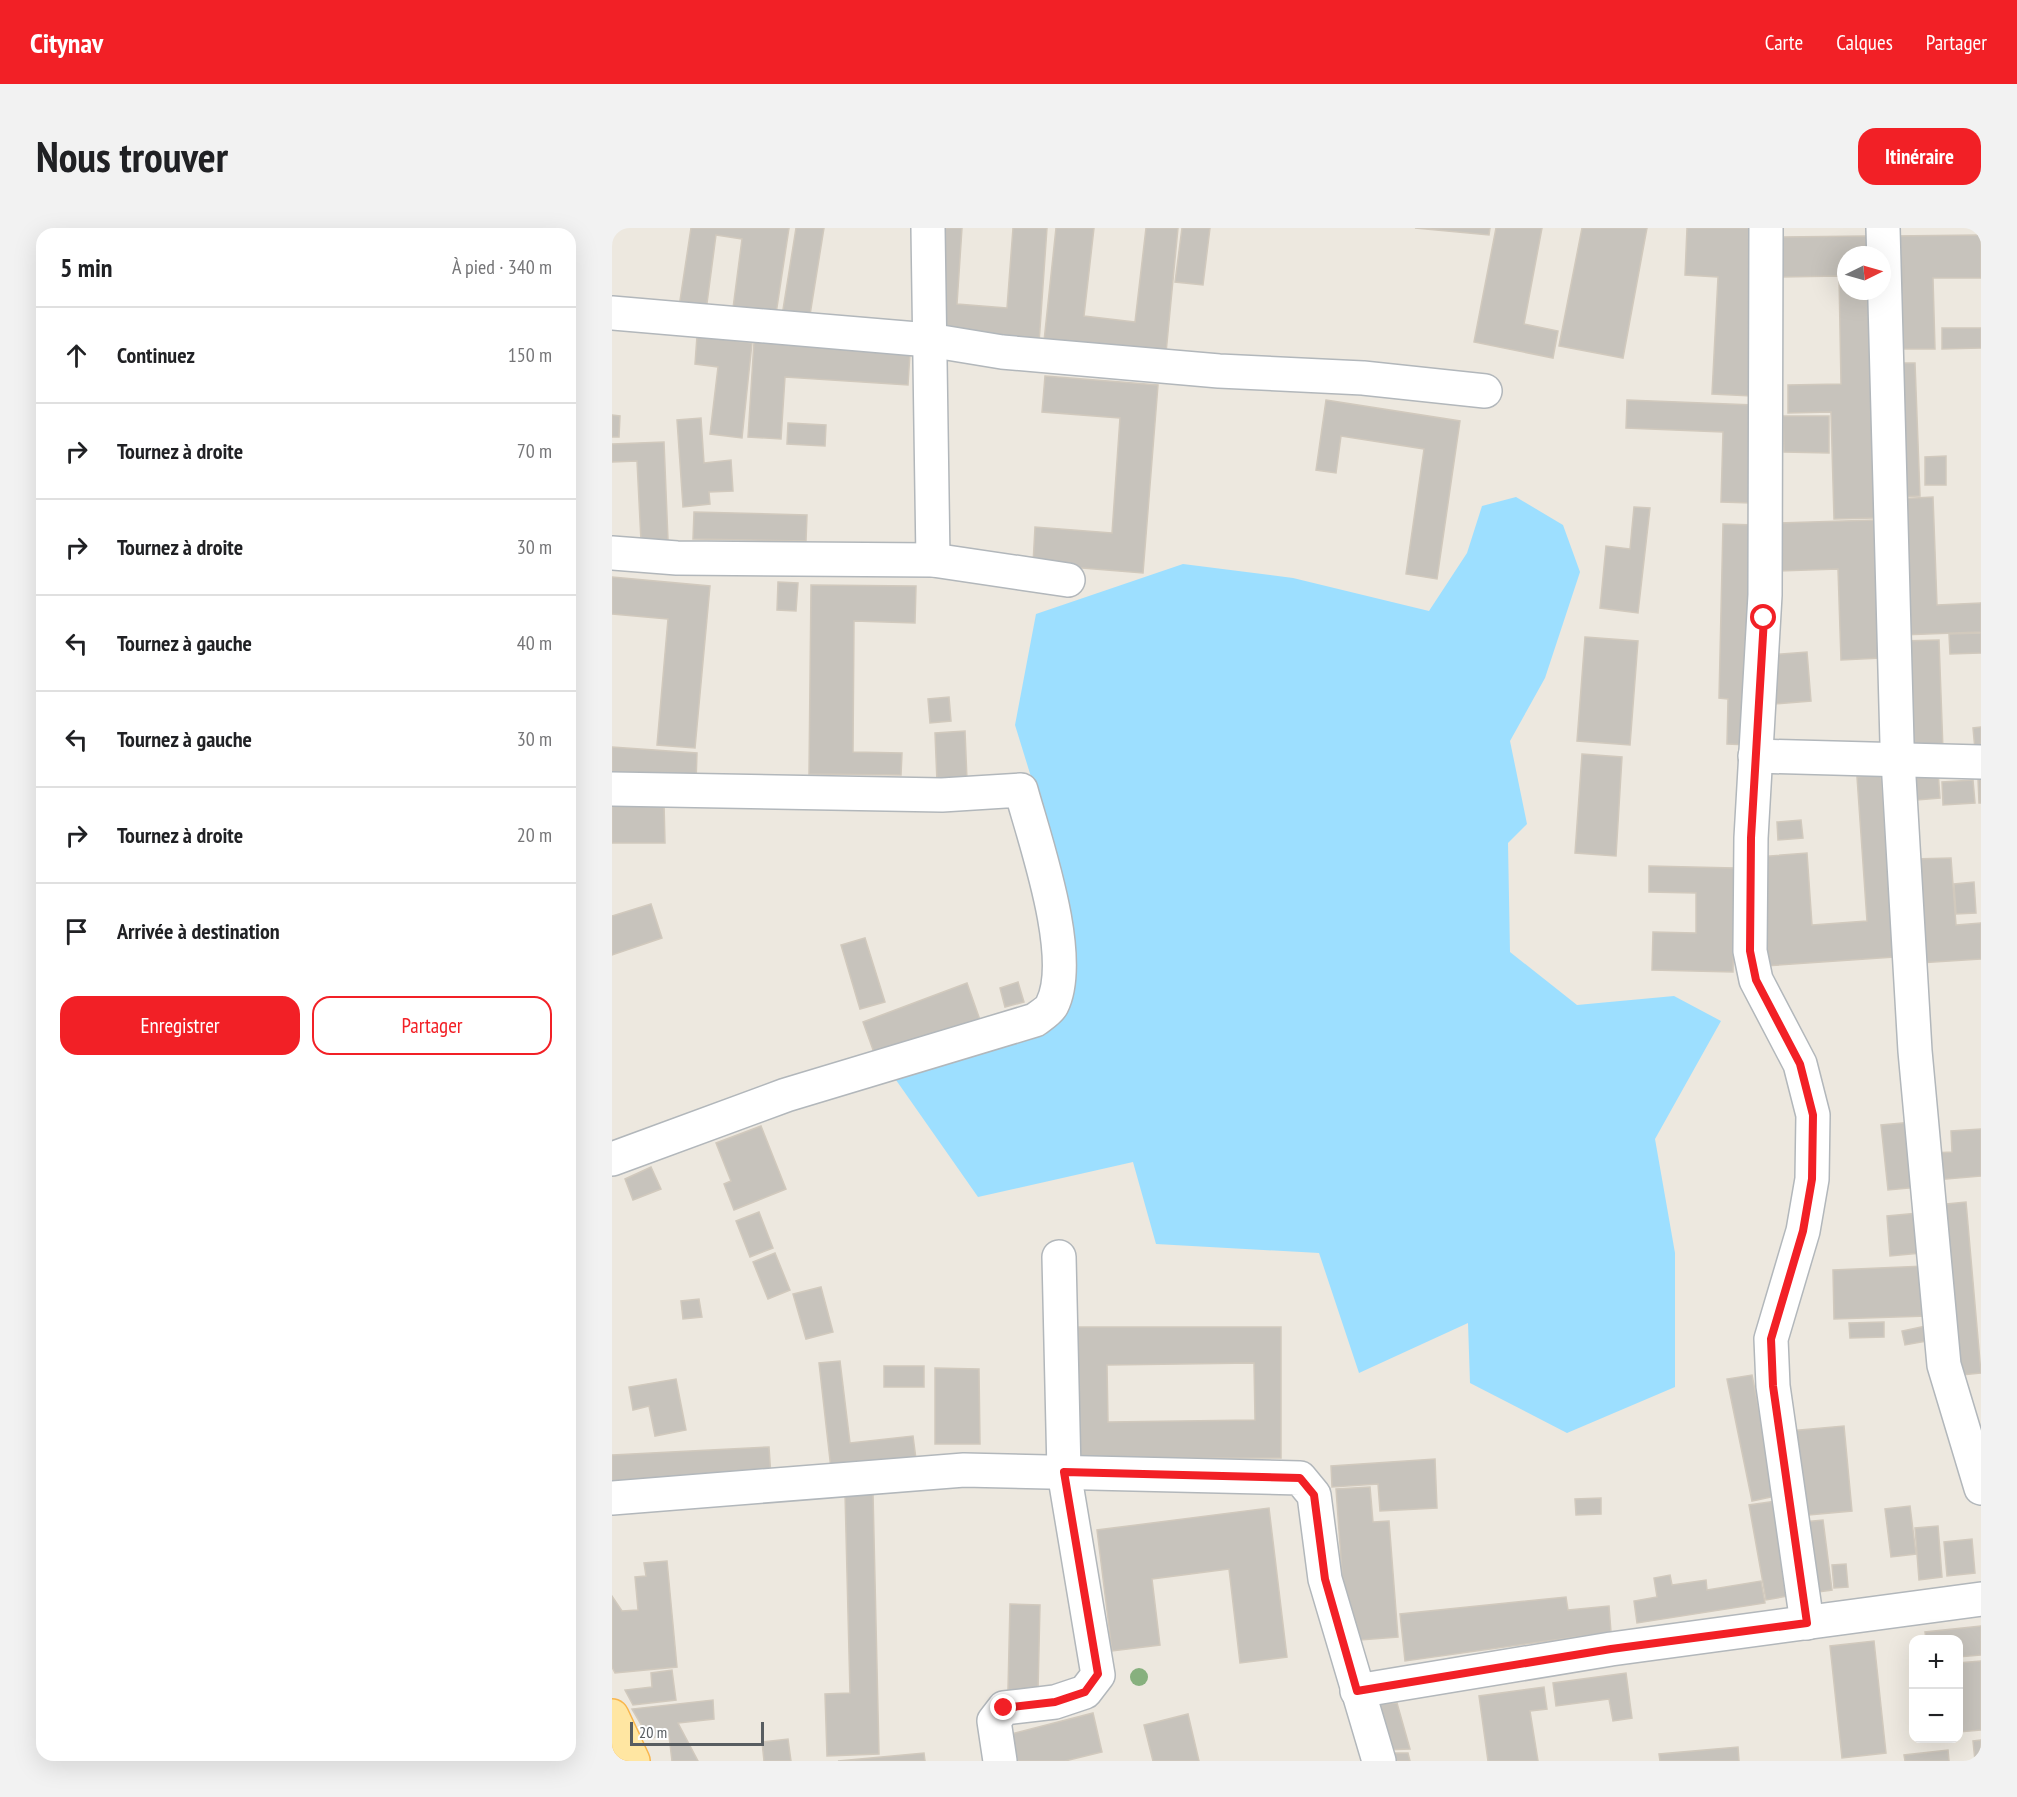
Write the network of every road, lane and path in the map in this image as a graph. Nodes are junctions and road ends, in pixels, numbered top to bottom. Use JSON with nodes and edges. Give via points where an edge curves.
{"nodes":[{"id":1,"x":928,"y":228,"type":"edge"},
{"id":2,"x":1766,"y":228,"type":"edge"},
{"id":3,"x":1883,"y":228,"type":"edge"},
{"id":4,"x":612,"y":313,"type":"edge"},
{"id":5,"x":928,"y":340,"type":"junction"},
{"id":6,"x":1485,"y":391,"type":"dead end"},
{"id":7,"x":612,"y":553,"type":"edge"},
{"id":8,"x":933,"y":560,"type":"junction"},
{"id":9,"x":1068,"y":580,"type":"dead end"},
{"id":10,"x":1755,"y":756,"type":"junction"},
{"id":11,"x":1898,"y":760,"type":"junction"},
{"id":12,"x":1981,"y":762,"type":"edge"},
{"id":13,"x":612,"y":789,"type":"edge"},
{"id":14,"x":612,"y":1158,"type":"edge"},
{"id":15,"x":1059,"y":1257,"type":"dead end"},
{"id":16,"x":1064,"y":1472,"type":"junction"},
{"id":17,"x":1981,"y":1488,"type":"edge"},
{"id":18,"x":612,"y":1498,"type":"edge"},
{"id":19,"x":1981,"y":1599,"type":"edge"},
{"id":20,"x":1807,"y":1623,"type":"junction"},
{"id":21,"x":1357,"y":1691,"type":"junction"},
{"id":22,"x":612,"y":1716,"type":"edge"},
{"id":23,"x":633,"y":1761,"type":"edge"},
{"id":24,"x":1000,"y":1761,"type":"edge"},
{"id":25,"x":1379,"y":1761,"type":"edge"}],
"edges":[{"from":1,"to":5,"type":"street"},
{"from":2,"to":10,"type":"street","via":[[1765,595]]},
{"from":3,"to":11,"type":"street"},
{"from":4,"to":5,"type":"street"},
{"from":5,"to":6,"type":"street","via":[[1036,355],[1218,371],[1363,378]]},
{"from":5,"to":8,"type":"street"},
{"from":7,"to":8,"type":"street","via":[[677,558]]},
{"from":8,"to":9,"type":"street"},
{"from":10,"to":11,"type":"street"},
{"from":10,"to":20,"type":"street","via":[[1750,951],[1756,980],[1800,1064],[1813,1115],[1812,1179],[1803,1231],[1771,1339],[1773,1386]]},
{"from":11,"to":12,"type":"street"},
{"from":11,"to":17,"type":"street","via":[[1916,1051],[1944,1365]]},
{"from":13,"to":14,"type":"street","via":[[942,795],[1021,790],[1046,880],[1057,939],[1058,984],[1052,1007],[1035,1020],[786,1095]]},
{"from":15,"to":16,"type":"street"},
{"from":16,"to":18,"type":"street","via":[[964,1470]]},
{"from":16,"to":21,"type":"street","via":[[1300,1478],[1314,1495],[1325,1579]]},
{"from":16,"to":24,"type":"street","via":[[1098,1674],[1085,1692],[1055,1702],[1004,1708],[994,1721]]},
{"from":19,"to":20,"type":"street"},
{"from":20,"to":21,"type":"street","via":[[1611,1649]]},
{"from":21,"to":25,"type":"street"},
{"from":22,"to":23,"type":"main road"}]}
